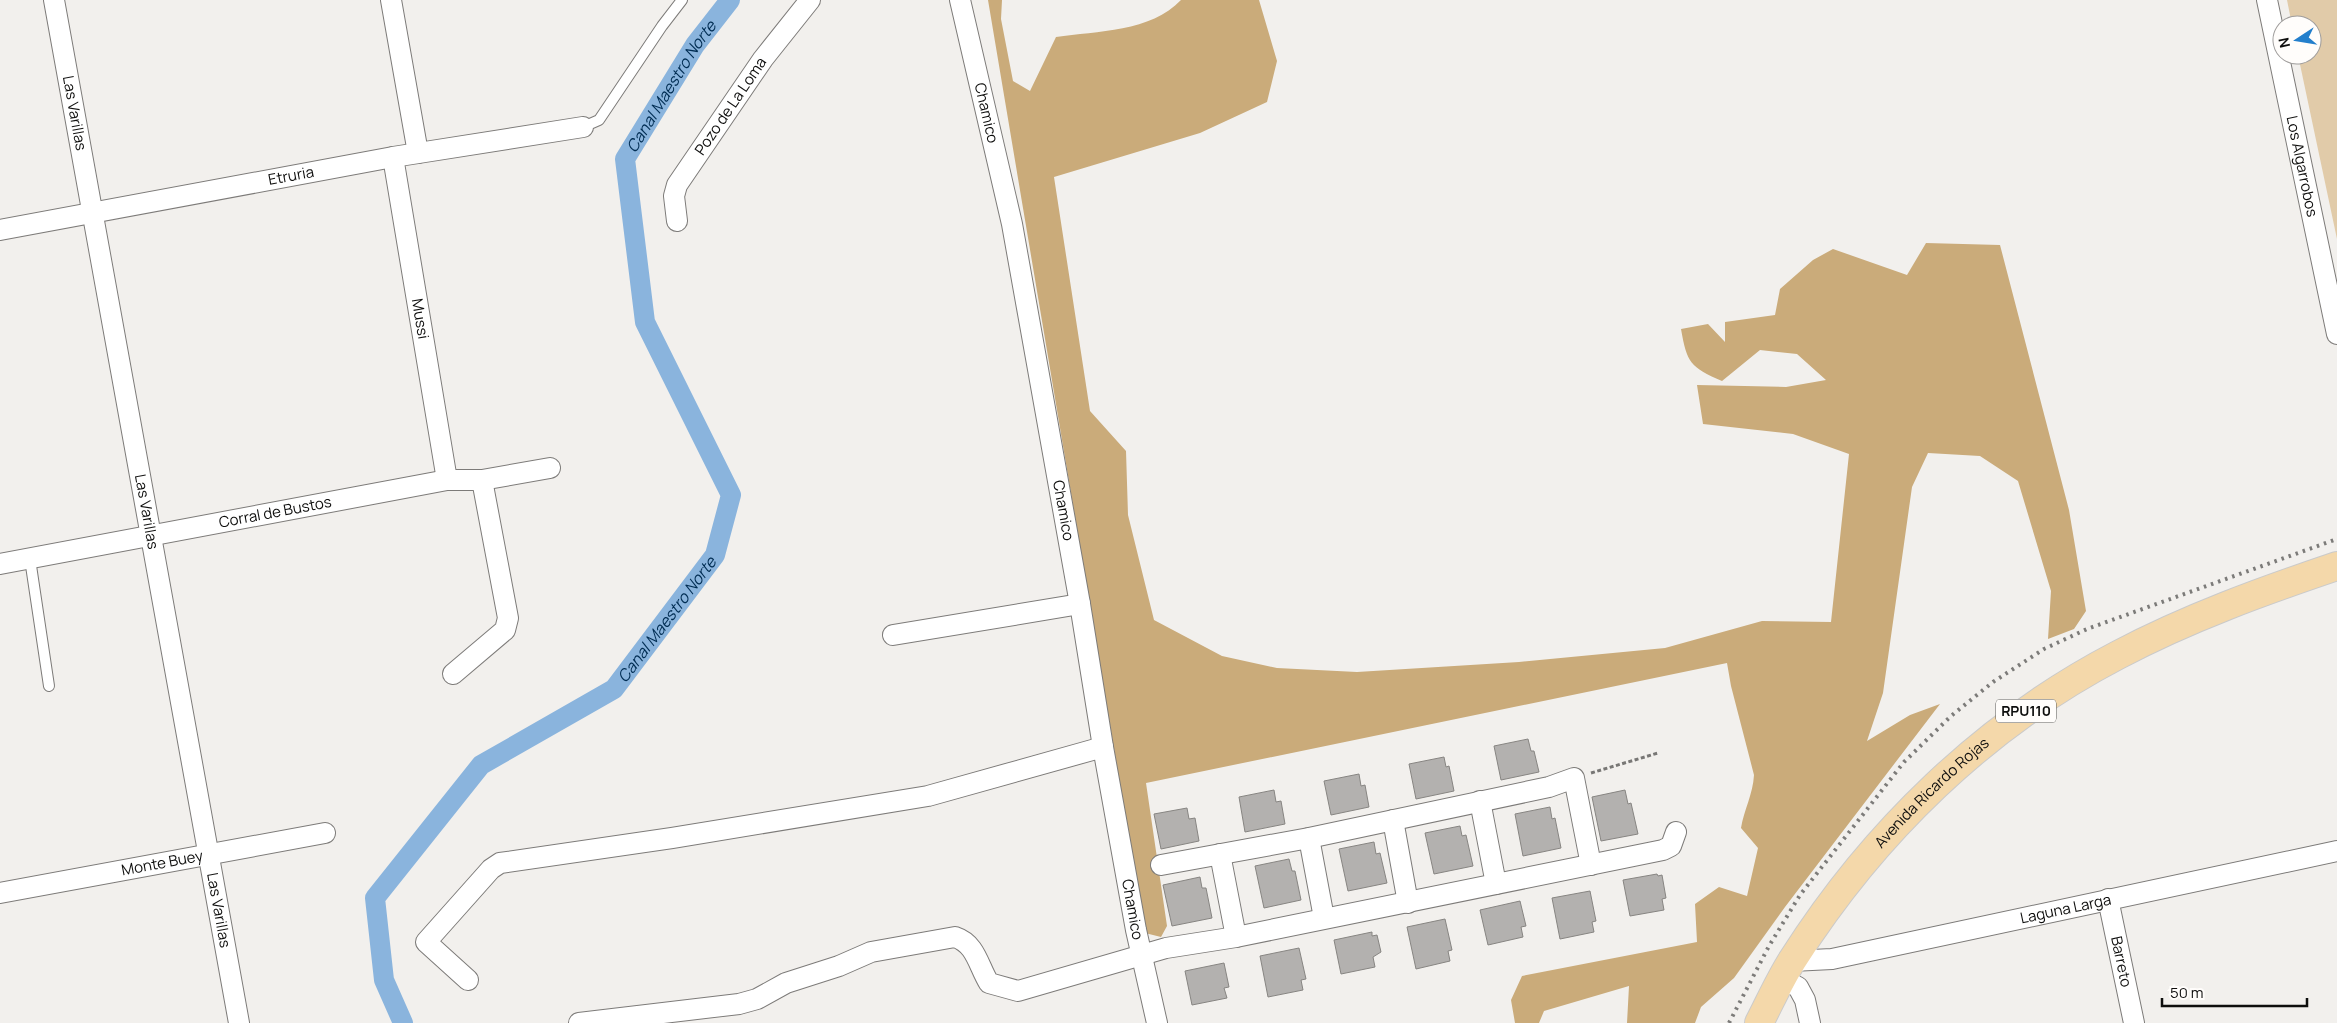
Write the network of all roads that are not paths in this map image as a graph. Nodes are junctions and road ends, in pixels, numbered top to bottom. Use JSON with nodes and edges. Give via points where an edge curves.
{"nodes":[{"id":1,"x":54,"y":0,"type":"edge"},
{"id":2,"x":391,"y":0,"type":"edge"},
{"id":3,"x":682,"y":0,"type":"edge"},
{"id":4,"x":810,"y":0,"type":"edge"},
{"id":5,"x":960,"y":0,"type":"edge"},
{"id":6,"x":2267,"y":0,"type":"edge"},
{"id":7,"x":583,"y":127,"type":"joint"},
{"id":8,"x":418,"y":153,"type":"junction"},
{"id":9,"x":393,"y":157,"type":"junction"},
{"id":10,"x":94,"y":213,"type":"junction"},
{"id":11,"x":677,"y":221,"type":"dead end"},
{"id":12,"x":0,"y":230,"type":"edge"},
{"id":13,"x":2337,"y":334,"type":"edge"},
{"id":14,"x":550,"y":468,"type":"dead end"},
{"id":15,"x":447,"y":480,"type":"junction"},
{"id":16,"x":482,"y":480,"type":"junction"},
{"id":17,"x":151,"y":535,"type":"junction"},
{"id":18,"x":30,"y":559,"type":"junction"},
{"id":19,"x":0,"y":564,"type":"edge"},
{"id":20,"x":2337,"y":566,"type":"edge"},
{"id":21,"x":1080,"y":604,"type":"junction"},
{"id":22,"x":893,"y":635,"type":"dead end"},
{"id":23,"x":453,"y":674,"type":"dead end"},
{"id":24,"x":49,"y":686,"type":"dead end"},
{"id":25,"x":1103,"y":747,"type":"junction"},
{"id":26,"x":1480,"y":801,"type":"junction"},
{"id":27,"x":1393,"y":820,"type":"junction"},
{"id":28,"x":1676,"y":832,"type":"dead end"},
{"id":29,"x":325,"y":833,"type":"dead end"},
{"id":30,"x":1310,"y":838,"type":"junction"},
{"id":31,"x":2337,"y":851,"type":"edge"},
{"id":32,"x":209,"y":854,"type":"junction"},
{"id":33,"x":1220,"y":854,"type":"junction"},
{"id":34,"x":1162,"y":865,"type":"dead end"},
{"id":35,"x":1591,"y":865,"type":"junction"},
{"id":36,"x":1496,"y":884,"type":"junction"},
{"id":37,"x":0,"y":893,"type":"edge"},
{"id":38,"x":2108,"y":899,"type":"junction"},
{"id":39,"x":1408,"y":902,"type":"junction"},
{"id":40,"x":1324,"y":918,"type":"junction"},
{"id":41,"x":1236,"y":937,"type":"junction"},
{"id":42,"x":1142,"y":954,"type":"junction"},
{"id":43,"x":1787,"y":970,"type":"junction"},
{"id":44,"x":468,"y":980,"type":"dead end"},
{"id":45,"x":239,"y":1023,"type":"edge"},
{"id":46,"x":579,"y":1023,"type":"edge"},
{"id":47,"x":1157,"y":1023,"type":"edge"},
{"id":48,"x":1759,"y":1023,"type":"edge"},
{"id":49,"x":1810,"y":1023,"type":"edge"},
{"id":50,"x":2134,"y":1023,"type":"edge"}],
"edges":[{"from":1,"to":10,"type":"street","name":"Las Varillas"},
{"from":2,"to":8,"type":"street"},
{"from":3,"to":7,"type":"lane","via":[[598,120]]},
{"from":4,"to":11,"type":"street","name":"Pozo de La Loma","via":[[764,59],[677,185],[674,196]]},
{"from":5,"to":21,"type":"street","name":"Chamico","via":[[1012,224]]},
{"from":6,"to":13,"type":"street","name":"Los Algarrobos"},
{"from":7,"to":8,"type":"street","name":"Etruria"},
{"from":8,"to":9,"type":"street","name":"Etruria"},
{"from":9,"to":10,"type":"street","name":"Etruria"},
{"from":9,"to":15,"type":"street","name":"Mussi"},
{"from":10,"to":12,"type":"street","name":"Etruria"},
{"from":10,"to":17,"type":"street","name":"Las Varillas"},
{"from":14,"to":16,"type":"street","name":"Corral de Bustos"},
{"from":15,"to":16,"type":"street","name":"Corral de Bustos"},
{"from":15,"to":17,"type":"street","name":"Corral de Bustos"},
{"from":16,"to":23,"type":"street","via":[[508,618],[505,630]]},
{"from":17,"to":18,"type":"street","name":"Corral de Bustos"},
{"from":17,"to":32,"type":"street","name":"Las Varillas"},
{"from":18,"to":19,"type":"street","name":"Corral de Bustos"},
{"from":18,"to":24,"type":"lane"},
{"from":20,"to":43,"type":"main road","name":"Avenida Ricardo Rojas","number":"RPU110","via":[[2221,608],[2149,639],[2034,706],[1980,746],[1915,806],[1846,885]]},
{"from":21,"to":22,"type":"street"},
{"from":21,"to":25,"type":"street","name":"Chamico"},
{"from":25,"to":42,"type":"street","name":"Chamico"},
{"from":25,"to":44,"type":"street","via":[[928,796],[500,862],[490,869],[426,942]]},
{"from":26,"to":27,"type":"street"},
{"from":26,"to":35,"type":"street","via":[[1548,787],[1574,778]]},
{"from":26,"to":36,"type":"street"},
{"from":27,"to":30,"type":"street"},
{"from":27,"to":39,"type":"street"},
{"from":28,"to":35,"type":"street","via":[[1671,846],[1663,850]]},
{"from":29,"to":32,"type":"street","name":"Monte Buey"},
{"from":30,"to":33,"type":"street"},
{"from":30,"to":40,"type":"street"},
{"from":31,"to":38,"type":"street","name":"Laguna Larga"},
{"from":32,"to":37,"type":"street","name":"Monte Buey"},
{"from":32,"to":45,"type":"street","name":"Las Varillas"},
{"from":33,"to":34,"type":"street"},
{"from":33,"to":41,"type":"street"},
{"from":35,"to":36,"type":"street"},
{"from":36,"to":39,"type":"street"},
{"from":38,"to":43,"type":"street","name":"Laguna Larga"},
{"from":38,"to":50,"type":"street","name":"Barreto"},
{"from":39,"to":40,"type":"street"},
{"from":40,"to":41,"type":"street"},
{"from":41,"to":42,"type":"street"},
{"from":42,"to":46,"type":"street","via":[[1018,991],[989,984],[973,950],[966,941],[955,937],[871,952],[839,966],[786,982],[739,1004]]},
{"from":42,"to":47,"type":"street","name":"Chamico"},
{"from":43,"to":48,"type":"main road","name":"Avenida Ricardo Rojas","number":"RPU110"},
{"from":43,"to":49,"type":"street","via":[[1804,1000]]}]}
